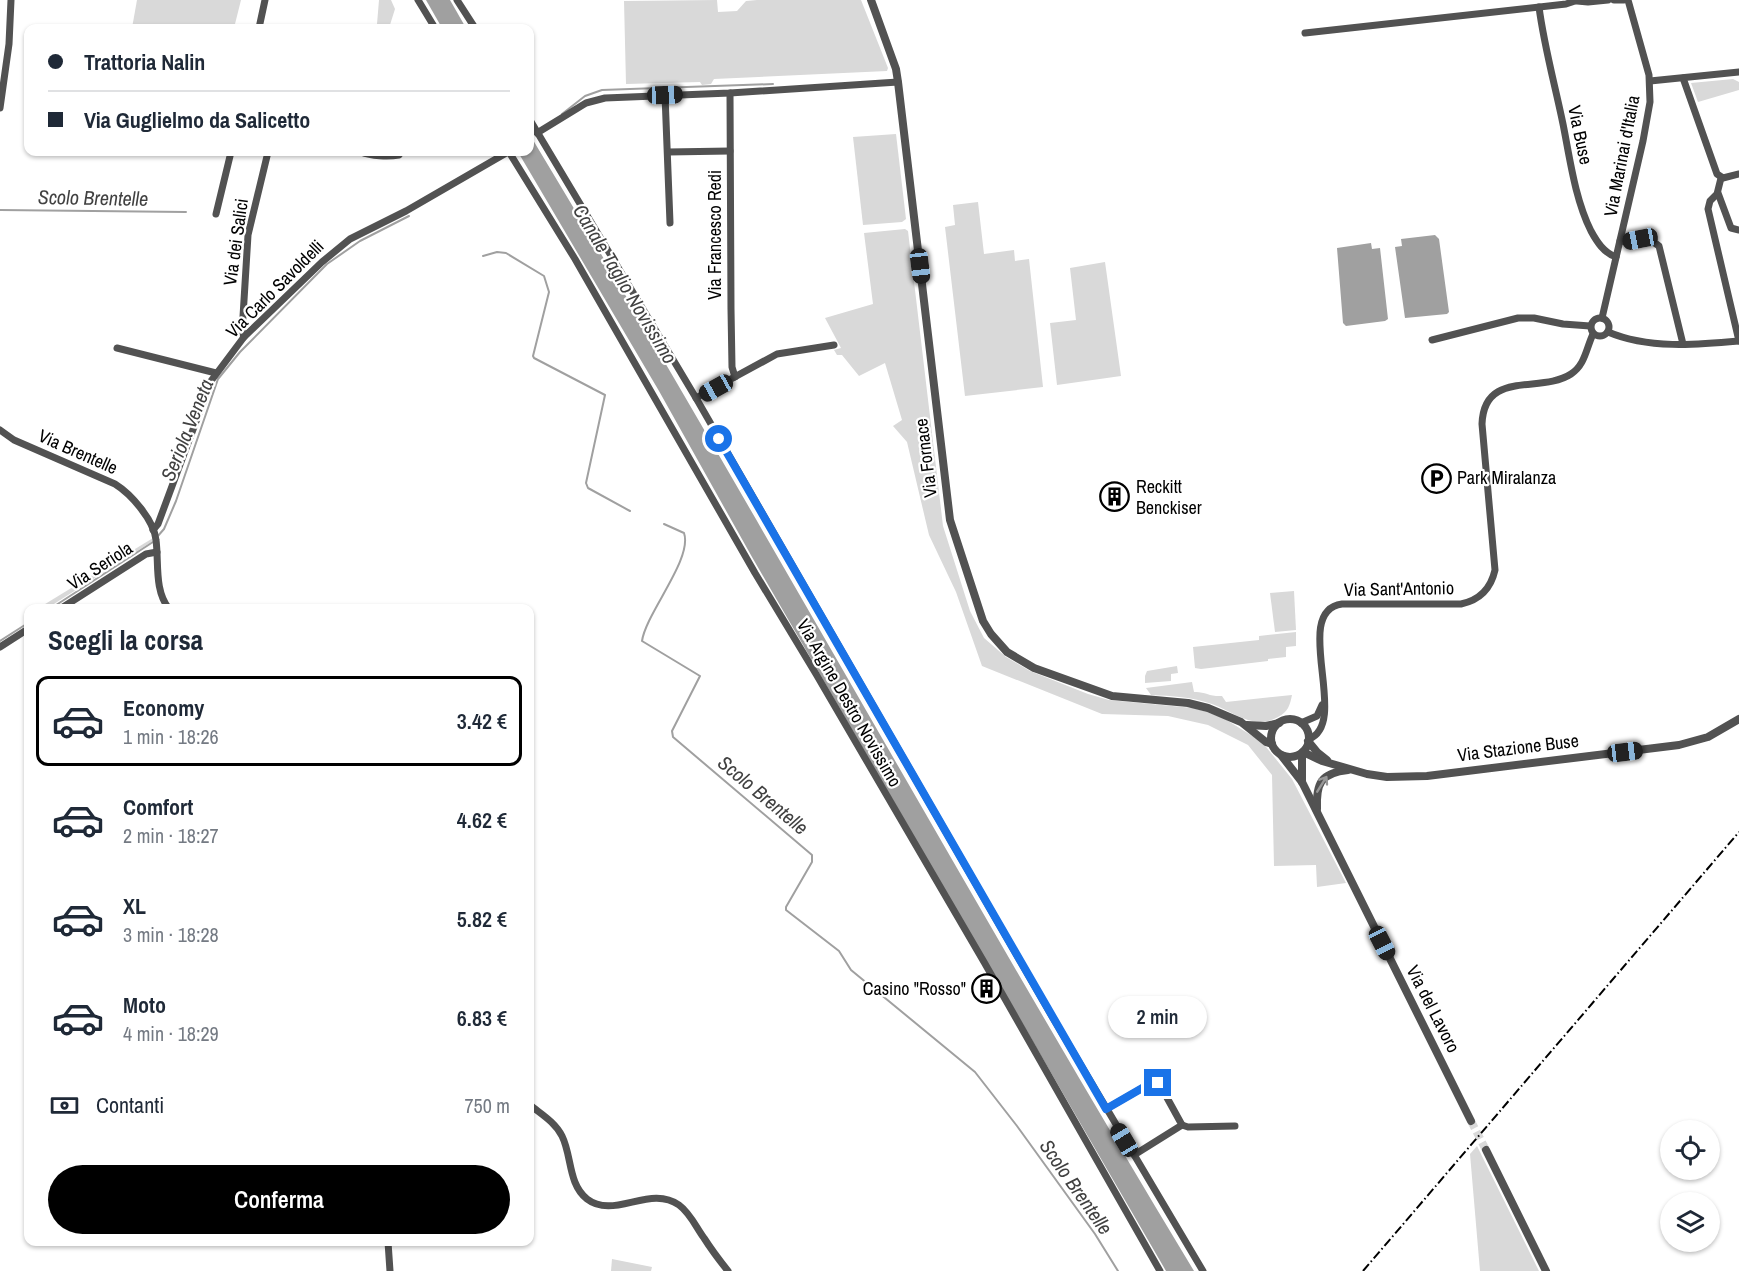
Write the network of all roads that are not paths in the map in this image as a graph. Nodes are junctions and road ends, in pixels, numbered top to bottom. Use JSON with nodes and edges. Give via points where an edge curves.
{"nodes":[{"id":1,"x":11,"y":0,"type":"edge"},
{"id":2,"x":265,"y":0,"type":"edge"},
{"id":3,"x":418,"y":0,"type":"edge"},
{"id":4,"x":457,"y":0,"type":"edge"},
{"id":5,"x":871,"y":0,"type":"edge"},
{"id":6,"x":1577,"y":0,"type":"edge"},
{"id":7,"x":1608,"y":0,"type":"edge"},
{"id":8,"x":1614,"y":0,"type":"edge"},
{"id":9,"x":1626,"y":0,"type":"edge"},
{"id":10,"x":1539,"y":7,"type":"junction"},
{"id":11,"x":260,"y":24,"type":"edge"},
{"id":12,"x":433,"y":24,"type":"edge"},
{"id":13,"x":472,"y":24,"type":"edge"},
{"id":14,"x":1305,"y":33,"type":"dead end"},
{"id":15,"x":1739,"y":72,"type":"edge"},
{"id":16,"x":1683,"y":78,"type":"junction"},
{"id":17,"x":1650,"y":81,"type":"junction"},
{"id":18,"x":898,"y":82,"type":"junction"},
{"id":19,"x":730,"y":93,"type":"junction"},
{"id":20,"x":665,"y":95,"type":"junction"},
{"id":21,"x":0,"y":104,"type":"edge"},
{"id":22,"x":534,"y":127,"type":"edge"},
{"id":23,"x":537,"y":133,"type":"junction"},
{"id":24,"x":730,"y":151,"type":"junction"},
{"id":25,"x":668,"y":152,"type":"junction"},
{"id":26,"x":230,"y":156,"type":"edge"},
{"id":27,"x":267,"y":156,"type":"edge"},
{"id":28,"x":502,"y":156,"type":"edge"},
{"id":29,"x":511,"y":156,"type":"edge"},
{"id":30,"x":1739,"y":174,"type":"edge"},
{"id":31,"x":1721,"y":178,"type":"junction"},
{"id":32,"x":1718,"y":193,"type":"junction"},
{"id":33,"x":216,"y":214,"type":"dead end"},
{"id":34,"x":670,"y":223,"type":"dead end"},
{"id":35,"x":1739,"y":230,"type":"edge"},
{"id":36,"x":1620,"y":241,"type":"junction"},
{"id":37,"x":1616,"y":257,"type":"junction"},
{"id":38,"x":1602,"y":318,"type":"junction"},
{"id":39,"x":1590,"y":326,"type":"junction"},
{"id":40,"x":1608,"y":332,"type":"junction"},
{"id":41,"x":1593,"y":334,"type":"junction"},
{"id":42,"x":244,"y":338,"type":"junction"},
{"id":43,"x":1432,"y":340,"type":"dead end"},
{"id":44,"x":1739,"y":341,"type":"edge"},
{"id":45,"x":1683,"y":344,"type":"junction"},
{"id":46,"x":834,"y":345,"type":"dead end"},
{"id":47,"x":117,"y":348,"type":"dead end"},
{"id":48,"x":216,"y":373,"type":"junction"},
{"id":49,"x":735,"y":377,"type":"junction"},
{"id":50,"x":696,"y":398,"type":"junction"},
{"id":51,"x":0,"y":430,"type":"edge"},
{"id":52,"x":154,"y":532,"type":"junction"},
{"id":53,"x":157,"y":552,"type":"junction"},
{"id":54,"x":68,"y":604,"type":"edge"},
{"id":55,"x":166,"y":604,"type":"edge"},
{"id":56,"x":24,"y":632,"type":"edge"},
{"id":57,"x":0,"y":647,"type":"edge"},
{"id":58,"x":1323,"y":703,"type":"junction"},
{"id":59,"x":1739,"y":719,"type":"edge"},
{"id":60,"x":1279,"y":723,"type":"junction"},
{"id":61,"x":1301,"y":723,"type":"junction"},
{"id":62,"x":1247,"y":725,"type":"junction"},
{"id":63,"x":1309,"y":740,"type":"junction"},
{"id":64,"x":1272,"y":744,"type":"junction"},
{"id":65,"x":1302,"y":752,"type":"junction"},
{"id":66,"x":1281,"y":755,"type":"junction"},
{"id":67,"x":1333,"y":764,"type":"junction"},
{"id":68,"x":1349,"y":770,"type":"junction"},
{"id":69,"x":1302,"y":782,"type":"junction"},
{"id":70,"x":1318,"y":816,"type":"junction"},
{"id":71,"x":534,"y":1108,"type":"edge"},
{"id":72,"x":1106,"y":1109,"type":"junction"},
{"id":73,"x":1471,"y":1120,"type":"tunnel mouth"},
{"id":74,"x":1182,"y":1125,"type":"junction"},
{"id":75,"x":1235,"y":1126,"type":"dead end"},
{"id":76,"x":1486,"y":1150,"type":"tunnel mouth"},
{"id":77,"x":1134,"y":1155,"type":"junction"},
{"id":78,"x":388,"y":1246,"type":"edge"},
{"id":79,"x":390,"y":1271,"type":"edge"},
{"id":80,"x":728,"y":1271,"type":"edge"},
{"id":81,"x":1160,"y":1271,"type":"edge"},
{"id":82,"x":1203,"y":1271,"type":"edge"},
{"id":83,"x":1546,"y":1271,"type":"edge"}],
"edges":[{"from":1,"to":21,"type":"street"},
{"from":2,"to":11,"type":"street"},
{"from":3,"to":12,"type":"street"},
{"from":4,"to":13,"type":"street"},
{"from":5,"to":18,"type":"street","name":"Via Fornace"},
{"from":6,"to":7,"type":"street"},
{"from":6,"to":10,"type":"street"},
{"from":8,"to":9,"type":"street"},
{"from":9,"to":17,"type":"street","name":"Via Marinai d'Italia"},
{"from":10,"to":14,"type":"street"},
{"from":10,"to":37,"type":"street","name":"Via Buse","via":[[1584,211],[1602,247]]},
{"from":15,"to":16,"type":"street"},
{"from":16,"to":17,"type":"street"},
{"from":16,"to":31,"type":"street","via":[[1714,169]]},
{"from":17,"to":36,"type":"street","name":"Via Marinai d'Italia","via":[[1649,113]]},
{"from":18,"to":19,"type":"street"},
{"from":18,"to":62,"type":"street","name":"Via Fornace","via":[[951,525],[983,621],[1007,652],[1034,668],[1112,696],[1198,705]]},
{"from":19,"to":20,"type":"street"},
{"from":19,"to":24,"type":"street","name":"Via Francesco Redi"},
{"from":20,"to":23,"type":"street","via":[[591,101]]},
{"from":20,"to":25,"type":"street"},
{"from":22,"to":23,"type":"street"},
{"from":23,"to":50,"type":"street"},
{"from":24,"to":25,"type":"street"},
{"from":24,"to":49,"type":"street","name":"Via Francesco Redi"},
{"from":25,"to":34,"type":"street"},
{"from":26,"to":33,"type":"street"},
{"from":27,"to":42,"type":"street","name":"Via dei Salici","via":[[248,235]]},
{"from":28,"to":42,"type":"street","name":"Via Carlo Savoldelli","via":[[350,239]]},
{"from":29,"to":81,"type":"street","name":"Via Argine Destro Novissimo","via":[[580,267]]},
{"from":30,"to":31,"type":"street"},
{"from":31,"to":32,"type":"street"},
{"from":32,"to":35,"type":"street","via":[[1731,228]]},
{"from":32,"to":44,"type":"street","via":[[1708,209]]},
{"from":36,"to":37,"type":"street","name":"Via Marinai d'Italia"},
{"from":36,"to":45,"type":"street","via":[[1646,239],[1660,247]]},
{"from":37,"to":38,"type":"street","name":"Via Marinai d'Italia"},
{"from":38,"to":39,"type":"street","via":[[1593,320]]},
{"from":38,"to":40,"type":"street","via":[[1609,325]]},
{"from":39,"to":41,"type":"street"},
{"from":39,"to":43,"type":"street","via":[[1518,318]]},
{"from":40,"to":41,"type":"street","via":[[1601,336]]},
{"from":40,"to":45,"type":"street","via":[[1638,340]]},
{"from":41,"to":58,"type":"street","name":"Via Sant'Antonio","via":[[1584,360],[1570,375],[1507,388],[1494,396],[1485,409],[1482,429],[1495,570],[1487,588],[1476,599],[1461,604],[1342,604],[1328,609],[1320,625]]},
{"from":42,"to":48,"type":"street","name":"Via Carlo Savoldelli"},
{"from":44,"to":45,"type":"street"},
{"from":46,"to":49,"type":"street","via":[[777,354]]},
{"from":47,"to":48,"type":"street"},
{"from":48,"to":52,"type":"street","name":"Via Carlo Savoldelli"},
{"from":49,"to":50,"type":"street"},
{"from":50,"to":72,"type":"street"},
{"from":51,"to":52,"type":"street","name":"Via Brentelle","via":[[21,444],[122,489],[135,501]]},
{"from":52,"to":53,"type":"street","name":"Via Brentelle"},
{"from":53,"to":54,"type":"street","name":"Via Seriola","via":[[141,557]]},
{"from":53,"to":55,"type":"street","name":"Via Brentelle","via":[[161,593]]},
{"from":56,"to":57,"type":"street"},
{"from":58,"to":61,"type":"street","via":[[1317,716]]},
{"from":58,"to":63,"type":"street","name":"Via Sant'Antonio","via":[[1321,727]]},
{"from":59,"to":68,"type":"street","name":"Via Stazione Buse","via":[[1708,737],[1669,747],[1427,776],[1387,777]]},
{"from":60,"to":61,"type":"street","via":[[1290,719]]},
{"from":60,"to":62,"type":"street","name":"Via Fornace"},
{"from":60,"to":64,"type":"street","via":[[1272,732]]},
{"from":61,"to":63,"type":"street"},
{"from":62,"to":64,"type":"street","name":"Via Fornace"},
{"from":63,"to":65,"type":"street"},
{"from":63,"to":67,"type":"street","name":"Via Stazione Buse"},
{"from":64,"to":66,"type":"street"},
{"from":65,"to":66,"type":"street","via":[[1292,757]]},
{"from":65,"to":67,"type":"street","name":"Via Stazione Buse"},
{"from":65,"to":69,"type":"street","name":"Via del Lavoro"},
{"from":66,"to":69,"type":"street","name":"Via del Lavoro"},
{"from":67,"to":68,"type":"street","name":"Via Stazione Buse"},
{"from":70,"to":68,"type":"street","name":"Via del Lavoro","one_way":true,"via":[[1316,794],[1320,783],[1334,772]]},
{"from":69,"to":70,"type":"street","name":"Via del Lavoro"},
{"from":70,"to":73,"type":"street","name":"Via del Lavoro"},
{"from":71,"to":80,"type":"street","via":[[559,1131],[576,1185],[586,1198],[605,1206],[652,1198],[671,1201],[689,1216]]},
{"from":72,"to":74,"type":"street","via":[[1155,1082]]},
{"from":72,"to":77,"type":"street"},
{"from":74,"to":75,"type":"street"},
{"from":74,"to":77,"type":"street"},
{"from":76,"to":83,"type":"street"},
{"from":77,"to":82,"type":"street"},
{"from":78,"to":79,"type":"street"}]}
